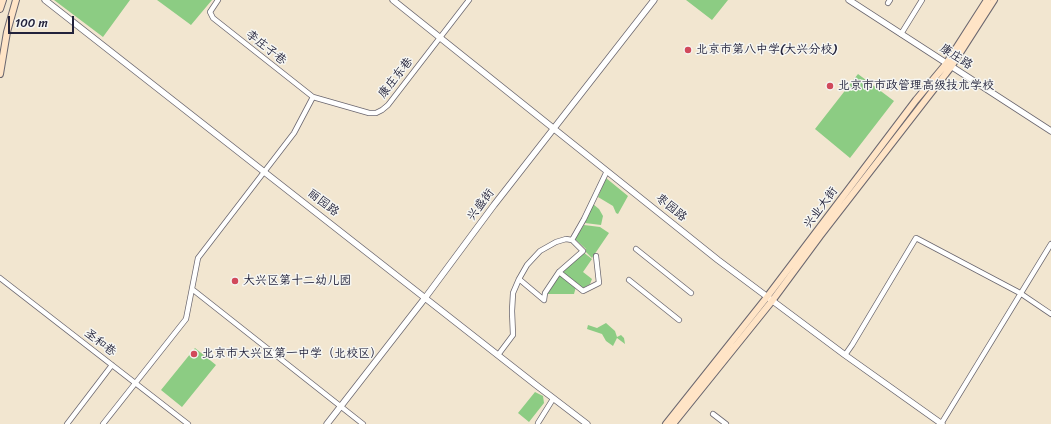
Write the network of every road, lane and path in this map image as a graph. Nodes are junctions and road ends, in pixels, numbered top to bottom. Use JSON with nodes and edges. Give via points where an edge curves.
{"nodes":[{"id":1,"x":3,"y":0,"type":"edge"},
{"id":2,"x":16,"y":0,"type":"edge"},
{"id":3,"x":45,"y":0,"type":"edge"},
{"id":4,"x":218,"y":0,"type":"edge"},
{"id":5,"x":392,"y":0,"type":"edge"},
{"id":6,"x":469,"y":0,"type":"edge"},
{"id":7,"x":654,"y":0,"type":"edge"},
{"id":8,"x":849,"y":0,"type":"edge"},
{"id":9,"x":922,"y":0,"type":"edge"},
{"id":10,"x":987,"y":0,"type":"edge"},
{"id":11,"x":994,"y":0,"type":"edge"},
{"id":12,"x":0,"y":9,"type":"edge"},
{"id":13,"x":901,"y":34,"type":"junction"},
{"id":14,"x":440,"y":38,"type":"junction"},
{"id":15,"x":946,"y":64,"type":"junction"},
{"id":16,"x":952,"y":67,"type":"junction"},
{"id":17,"x":0,"y":74,"type":"edge"},
{"id":18,"x":313,"y":97,"type":"junction"},
{"id":19,"x":554,"y":129,"type":"junction"},
{"id":20,"x":1051,"y":131,"type":"edge"},
{"id":21,"x":607,"y":171,"type":"junction"},
{"id":22,"x":265,"y":172,"type":"junction"},
{"id":23,"x":572,"y":240,"type":"junction"},
{"id":24,"x":1050,"y":246,"type":"edge"},
{"id":25,"x":636,"y":249,"type":"dead end"},
{"id":26,"x":596,"y":256,"type":"dead end"},
{"id":27,"x":559,"y":272,"type":"junction"},
{"id":28,"x":0,"y":278,"type":"edge"},
{"id":29,"x":519,"y":279,"type":"junction"},
{"id":30,"x":629,"y":280,"type":"dead end"},
{"id":31,"x":192,"y":289,"type":"junction"},
{"id":32,"x":691,"y":293,"type":"dead end"},
{"id":33,"x":1020,"y":293,"type":"junction"},
{"id":34,"x":425,"y":298,"type":"junction"},
{"id":35,"x":769,"y":299,"type":"junction"},
{"id":36,"x":1051,"y":314,"type":"edge"},
{"id":37,"x":679,"y":320,"type":"dead end"},
{"id":38,"x":498,"y":355,"type":"junction"},
{"id":39,"x":845,"y":355,"type":"junction"},
{"id":40,"x":112,"y":365,"type":"junction"},
{"id":41,"x":136,"y":384,"type":"junction"},
{"id":42,"x":554,"y":399,"type":"junction"},
{"id":43,"x":340,"y":406,"type":"junction"},
{"id":44,"x":713,"y":414,"type":"dead end"},
{"id":45,"x":538,"y":423,"type":"edge"},
{"id":46,"x":67,"y":424,"type":"edge"},
{"id":47,"x":103,"y":424,"type":"edge"},
{"id":48,"x":188,"y":424,"type":"edge"},
{"id":49,"x":327,"y":424,"type":"edge"},
{"id":50,"x":363,"y":424,"type":"edge"},
{"id":51,"x":587,"y":424,"type":"edge"},
{"id":52,"x":666,"y":424,"type":"edge"},
{"id":53,"x":673,"y":424,"type":"edge"},
{"id":54,"x":726,"y":424,"type":"edge"},
{"id":55,"x":942,"y":424,"type":"edge"}],
"edges":[{"from":1,"to":12,"type":"main road"},
{"from":2,"to":17,"type":"main road","via":[[7,32]]},
{"from":3,"to":22,"type":"street","name":"丽园路"},
{"from":4,"to":18,"type":"street","name":"李庄子巷","via":[[210,12],[213,18]]},
{"from":5,"to":14,"type":"street","name":"枣园路"},
{"from":6,"to":14,"type":"street","name":"康庄东巷"},
{"from":7,"to":19,"type":"street","name":"兴盛街"},
{"from":8,"to":13,"type":"street","name":"康庄路"},
{"from":9,"to":13,"type":"street"},
{"from":10,"to":15,"type":"main road","name":"兴业大街"},
{"from":11,"to":16,"type":"main road","name":"兴业大街"},
{"from":13,"to":15,"type":"street","name":"康庄路"},
{"from":14,"to":18,"type":"street","name":"康庄东巷","via":[[382,110],[376,113]]},
{"from":14,"to":19,"type":"street","name":"枣园路"},
{"from":15,"to":16,"type":"street","name":"康庄路"},
{"from":15,"to":35,"type":"main road","name":"兴业大街","via":[[916,100]]},
{"from":16,"to":20,"type":"street","name":"康庄路"},
{"from":16,"to":35,"type":"main road","name":"兴业大街"},
{"from":18,"to":22,"type":"street","via":[[294,133]]},
{"from":19,"to":21,"type":"street","name":"枣园路"},
{"from":19,"to":34,"type":"street","name":"兴盛街"},
{"from":21,"to":23,"type":"street"},
{"from":21,"to":35,"type":"street","name":"枣园路"},
{"from":22,"to":31,"type":"street","via":[[198,258]]},
{"from":22,"to":34,"type":"street","name":"丽园路"},
{"from":23,"to":27,"type":"street","via":[[583,251]]},
{"from":23,"to":29,"type":"street","via":[[556,242],[540,251]]},
{"from":24,"to":33,"type":"street"},
{"from":25,"to":32,"type":"street"},
{"from":26,"to":27,"type":"street","via":[[599,283],[583,291]]},
{"from":27,"to":29,"type":"street","via":[[545,293],[544,300]]},
{"from":28,"to":40,"type":"street","name":"圣和巷"},
{"from":29,"to":38,"type":"street","via":[[513,294],[513,335]]},
{"from":30,"to":37,"type":"street"},
{"from":31,"to":41,"type":"street","via":[[186,320]]},
{"from":31,"to":43,"type":"street"},
{"from":33,"to":36,"type":"street"},
{"from":33,"to":39,"type":"street","via":[[916,238]]},
{"from":33,"to":55,"type":"street"},
{"from":34,"to":38,"type":"street","name":"丽园路"},
{"from":34,"to":43,"type":"street","name":"兴盛街"},
{"from":35,"to":39,"type":"street","name":"枣园路"},
{"from":35,"to":52,"type":"main road","name":"兴业大街"},
{"from":35,"to":53,"type":"main road","name":"兴业大街"},
{"from":38,"to":42,"type":"street","name":"丽园路"},
{"from":39,"to":55,"type":"street","name":"枣园路"},
{"from":40,"to":41,"type":"street","name":"圣和巷"},
{"from":40,"to":46,"type":"street"},
{"from":41,"to":47,"type":"street"},
{"from":41,"to":48,"type":"street","name":"圣和巷"},
{"from":42,"to":45,"type":"street"},
{"from":42,"to":51,"type":"street","name":"丽园路"},
{"from":43,"to":49,"type":"street","name":"兴盛街"},
{"from":43,"to":50,"type":"street"},
{"from":44,"to":54,"type":"street"}]}
